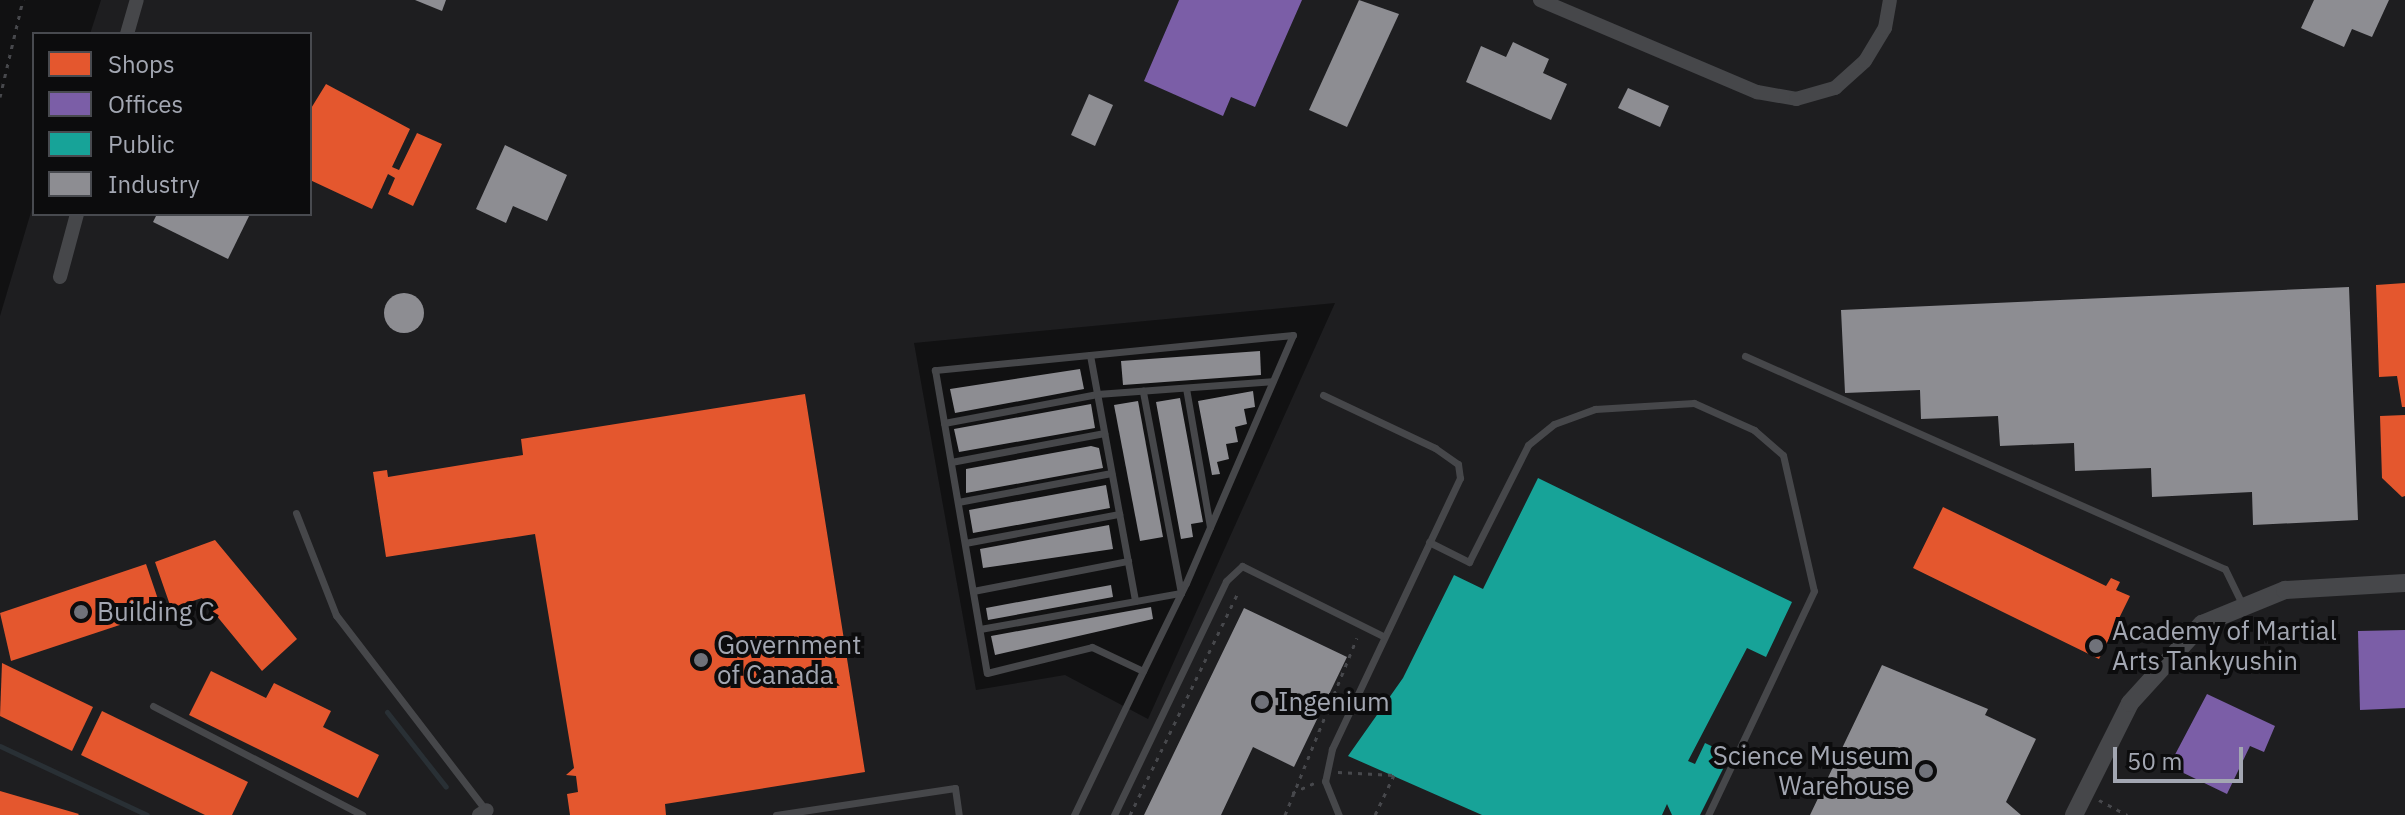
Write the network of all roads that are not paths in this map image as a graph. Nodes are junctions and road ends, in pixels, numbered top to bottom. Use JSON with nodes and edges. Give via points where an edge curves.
{"nodes":[{"id":1,"x":137,"y":0,"type":"edge"},
{"id":2,"x":1540,"y":0,"type":"edge"},
{"id":3,"x":1890,"y":0,"type":"edge"},
{"id":4,"x":128,"y":32,"type":"edge"},
{"id":5,"x":76,"y":216,"type":"edge"},
{"id":6,"x":60,"y":277,"type":"dead end"},
{"id":7,"x":1090,"y":355,"type":"junction"},
{"id":8,"x":1745,"y":356,"type":"dead end"},
{"id":9,"x":1273,"y":381,"type":"junction"},
{"id":10,"x":1186,"y":388,"type":"junction"},
{"id":11,"x":1143,"y":391,"type":"junction"},
{"id":12,"x":1097,"y":394,"type":"junction"},
{"id":13,"x":1323,"y":395,"type":"dead end"},
{"id":14,"x":944,"y":423,"type":"junction"},
{"id":15,"x":1104,"y":433,"type":"junction"},
{"id":16,"x":951,"y":462,"type":"junction"},
{"id":17,"x":1111,"y":473,"type":"junction"},
{"id":18,"x":958,"y":502,"type":"junction"},
{"id":19,"x":296,"y":513,"type":"dead end"},
{"id":20,"x":1119,"y":514,"type":"junction"},
{"id":21,"x":1210,"y":527,"type":"junction"},
{"id":22,"x":1429,"y":542,"type":"junction"},
{"id":23,"x":965,"y":543,"type":"junction"},
{"id":24,"x":1128,"y":561,"type":"junction"},
{"id":25,"x":2405,"y":583,"type":"edge"},
{"id":26,"x":973,"y":591,"type":"junction"},
{"id":27,"x":1181,"y":593,"type":"junction"},
{"id":28,"x":1135,"y":601,"type":"junction"},
{"id":29,"x":2242,"y":604,"type":"junction"},
{"id":30,"x":980,"y":629,"type":"junction"},
{"id":31,"x":1383,"y":636,"type":"junction"},
{"id":32,"x":1143,"y":671,"type":"junction"},
{"id":33,"x":153,"y":706,"type":"dead end"},
{"id":34,"x":485,"y":813,"type":"edge"},
{"id":35,"x":362,"y":815,"type":"edge"},
{"id":36,"x":776,"y":815,"type":"edge"},
{"id":37,"x":959,"y":815,"type":"edge"},
{"id":38,"x":1074,"y":815,"type":"edge"},
{"id":39,"x":1114,"y":815,"type":"edge"},
{"id":40,"x":1339,"y":815,"type":"edge"},
{"id":41,"x":1708,"y":815,"type":"edge"},
{"id":42,"x":2074,"y":815,"type":"edge"}],
"edges":[{"from":1,"to":4,"type":"street"},
{"from":2,"to":3,"type":"street","via":[[1757,92],[1796,99],[1835,88],[1865,61],[1885,28]]},
{"from":5,"to":6,"type":"street"},
{"from":7,"to":9,"type":"lane","via":[[1293,335]]},
{"from":7,"to":12,"type":"lane"},
{"from":7,"to":14,"type":"lane","via":[[935,370]]},
{"from":8,"to":29,"type":"lane","via":[[2225,569]]},
{"from":9,"to":10,"type":"lane"},
{"from":9,"to":21,"type":"lane"},
{"from":10,"to":11,"type":"lane"},
{"from":10,"to":21,"type":"lane"},
{"from":11,"to":12,"type":"lane"},
{"from":11,"to":27,"type":"lane"},
{"from":12,"to":14,"type":"lane"},
{"from":12,"to":15,"type":"lane"},
{"from":13,"to":22,"type":"lane","via":[[1458,464],[1460,478]]},
{"from":14,"to":16,"type":"lane"},
{"from":15,"to":16,"type":"lane"},
{"from":15,"to":17,"type":"lane"},
{"from":16,"to":18,"type":"lane"},
{"from":17,"to":18,"type":"lane"},
{"from":17,"to":20,"type":"lane"},
{"from":18,"to":23,"type":"lane"},
{"from":19,"to":34,"type":"lane","via":[[336,615]]},
{"from":20,"to":23,"type":"lane"},
{"from":20,"to":24,"type":"lane"},
{"from":21,"to":27,"type":"lane"},
{"from":22,"to":31,"type":"lane"},
{"from":22,"to":41,"type":"lane","via":[[1469,562],[1528,445],[1554,424],[1595,409],[1694,403],[1754,430],[1783,455],[1814,591]]},
{"from":23,"to":26,"type":"lane"},
{"from":24,"to":26,"type":"lane"},
{"from":24,"to":28,"type":"lane"},
{"from":25,"to":29,"type":"street","via":[[2324,582]]},
{"from":26,"to":30,"type":"lane"},
{"from":27,"to":28,"type":"lane"},
{"from":27,"to":32,"type":"lane"},
{"from":28,"to":30,"type":"lane"},
{"from":29,"to":42,"type":"street","via":[[2202,624],[2167,655],[2130,703]]},
{"from":30,"to":32,"type":"lane","via":[[987,673],[1092,647]]},
{"from":31,"to":39,"type":"lane","via":[[1242,566],[1226,581]]},
{"from":31,"to":40,"type":"lane","via":[[1326,767]]},
{"from":32,"to":38,"type":"lane"},
{"from":33,"to":35,"type":"lane"},
{"from":36,"to":37,"type":"lane","via":[[955,788]]}]}
